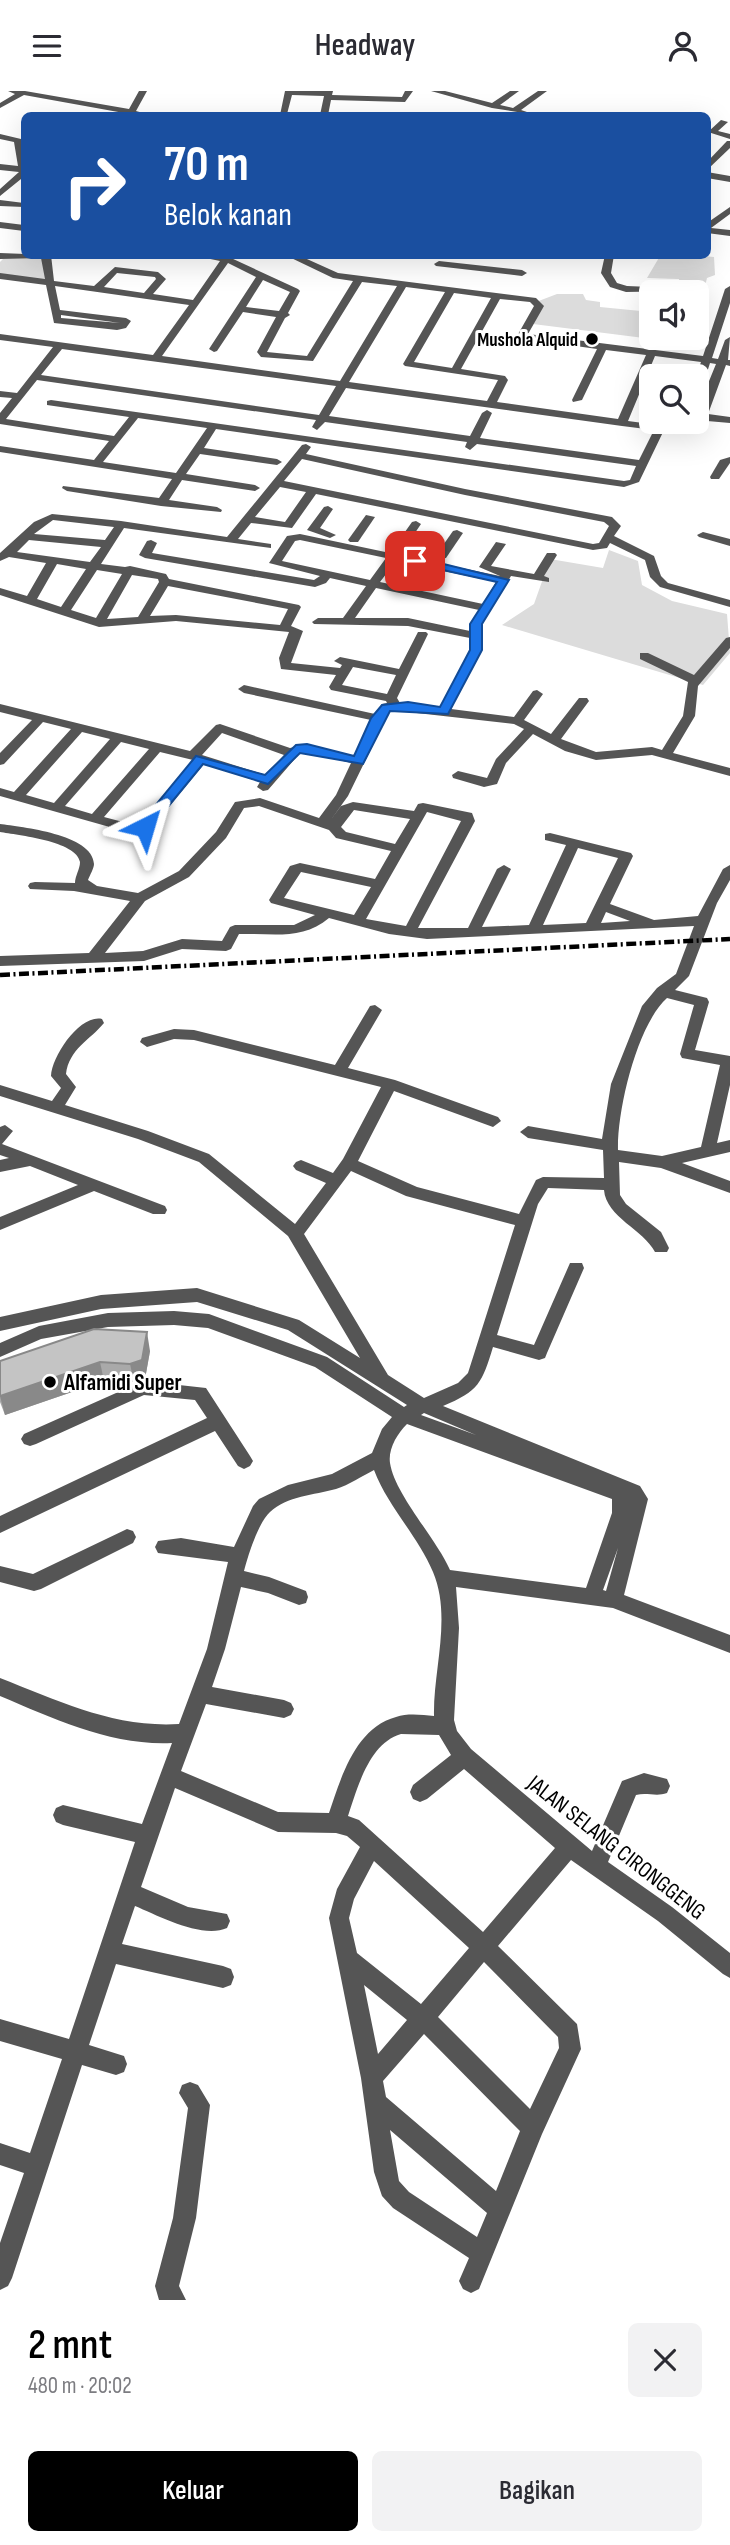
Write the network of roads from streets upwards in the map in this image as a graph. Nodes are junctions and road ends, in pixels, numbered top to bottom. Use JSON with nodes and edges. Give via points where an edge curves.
{"nodes":[{"id":1,"x":12,"y":91,"type":"edge"},
{"id":2,"x":71,"y":91,"type":"edge"},
{"id":3,"x":143,"y":91,"type":"edge"},
{"id":4,"x":289,"y":91,"type":"edge"},
{"id":5,"x":409,"y":91,"type":"edge"},
{"id":6,"x":435,"y":91,"type":"edge"},
{"id":7,"x":515,"y":91,"type":"edge"},
{"id":8,"x":544,"y":91,"type":"edge"},
{"id":9,"x":22,"y":93,"type":"edge"},
{"id":10,"x":328,"y":94,"type":"edge"},
{"id":11,"x":62,"y":98,"type":"junction"},
{"id":12,"x":0,"y":106,"type":"edge"},
{"id":13,"x":492,"y":106,"type":"junction"},
{"id":14,"x":132,"y":111,"type":"junction"},
{"id":15,"x":514,"y":111,"type":"junction"},
{"id":16,"x":136,"y":112,"type":"edge"},
{"id":17,"x":284,"y":112,"type":"edge"},
{"id":18,"x":325,"y":112,"type":"edge"},
{"id":19,"x":518,"y":112,"type":"edge"},
{"id":20,"x":724,"y":122,"type":"dead end"},
{"id":21,"x":0,"y":136,"type":"edge"},
{"id":22,"x":730,"y":137,"type":"edge"},
{"id":23,"x":728,"y":147,"type":"edge"},
{"id":24,"x":21,"y":151,"type":"edge"},
{"id":25,"x":711,"y":163,"type":"edge"},
{"id":26,"x":0,"y":166,"type":"edge"},
{"id":27,"x":730,"y":169,"type":"edge"},
{"id":28,"x":21,"y":171,"type":"edge"},
{"id":29,"x":21,"y":175,"type":"edge"},
{"id":30,"x":726,"y":178,"type":"edge"},
{"id":31,"x":0,"y":193,"type":"edge"},
{"id":32,"x":0,"y":203,"type":"edge"},
{"id":33,"x":21,"y":205,"type":"edge"},
{"id":34,"x":730,"y":210,"type":"edge"},
{"id":35,"x":711,"y":225,"type":"edge"},
{"id":36,"x":0,"y":227,"type":"edge"},
{"id":37,"x":711,"y":229,"type":"edge"},
{"id":38,"x":21,"y":230,"type":"edge"},
{"id":39,"x":730,"y":233,"type":"edge"},
{"id":40,"x":0,"y":256,"type":"edge"},
{"id":41,"x":21,"y":256,"type":"edge"},
{"id":42,"x":46,"y":259,"type":"edge"},
{"id":43,"x":227,"y":259,"type":"edge"},
{"id":44,"x":230,"y":259,"type":"edge"},
{"id":45,"x":297,"y":259,"type":"edge"},
{"id":46,"x":609,"y":259,"type":"edge"},
{"id":47,"x":439,"y":263,"type":"edge"},
{"id":48,"x":522,"y":273,"type":"dead end"},
{"id":49,"x":262,"y":275,"type":"junction"},
{"id":50,"x":0,"y":276,"type":"edge"},
{"id":51,"x":359,"y":279,"type":"junction"},
{"id":52,"x":50,"y":283,"type":"junction"},
{"id":53,"x":403,"y":284,"type":"junction"},
{"id":54,"x":97,"y":289,"type":"junction"},
{"id":55,"x":451,"y":289,"type":"junction"},
{"id":56,"x":730,"y":289,"type":"edge"},
{"id":57,"x":639,"y":290,"type":"edge"},
{"id":58,"x":497,"y":295,"type":"junction"},
{"id":59,"x":146,"y":296,"type":"junction"},
{"id":60,"x":196,"y":303,"type":"junction"},
{"id":61,"x":240,"y":309,"type":"junction"},
{"id":62,"x":285,"y":315,"type":"junction"},
{"id":63,"x":56,"y":316,"type":"junction"},
{"id":64,"x":0,"y":325,"type":"edge"},
{"id":65,"x":522,"y":336,"type":"junction"},
{"id":66,"x":1,"y":340,"type":"edge"},
{"id":67,"x":730,"y":340,"type":"edge"},
{"id":68,"x":603,"y":347,"type":"junction"},
{"id":69,"x":515,"y":348,"type":"dead end"},
{"id":70,"x":57,"y":349,"type":"junction"},
{"id":71,"x":214,"y":349,"type":"dead end"},
{"id":72,"x":639,"y":349,"type":"edge"},
{"id":73,"x":656,"y":350,"type":"joint"},
{"id":74,"x":156,"y":358,"type":"junction"},
{"id":75,"x":708,"y":360,"type":"junction"},
{"id":76,"x":726,"y":362,"type":"edge"},
{"id":77,"x":706,"y":364,"type":"edge"},
{"id":78,"x":455,"y":371,"type":"junction"},
{"id":79,"x":34,"y":377,"type":"junction"},
{"id":80,"x":339,"y":389,"type":"junction"},
{"id":81,"x":0,"y":394,"type":"edge"},
{"id":82,"x":19,"y":396,"type":"junction"},
{"id":83,"x":709,"y":396,"type":"edge"},
{"id":84,"x":578,"y":400,"type":"dead end"},
{"id":85,"x":51,"y":403,"type":"dead end"},
{"id":86,"x":489,"y":409,"type":"junction"},
{"id":87,"x":135,"y":415,"type":"junction"},
{"id":88,"x":709,"y":417,"type":"edge"},
{"id":89,"x":321,"y":419,"type":"junction"},
{"id":90,"x":0,"y":420,"type":"edge"},
{"id":91,"x":730,"y":420,"type":"edge"},
{"id":92,"x":622,"y":423,"type":"junction"},
{"id":93,"x":639,"y":426,"type":"edge"},
{"id":94,"x":639,"y":426,"type":"edge"},
{"id":95,"x":213,"y":427,"type":"junction"},
{"id":96,"x":658,"y":434,"type":"edge"},
{"id":97,"x":116,"y":439,"type":"junction"},
{"id":98,"x":473,"y":440,"type":"junction"},
{"id":99,"x":309,"y":442,"type":"junction"},
{"id":100,"x":0,"y":449,"type":"edge"},
{"id":101,"x":197,"y":450,"type":"junction"},
{"id":102,"x":301,"y":456,"type":"junction"},
{"id":103,"x":730,"y":460,"type":"edge"},
{"id":104,"x":277,"y":462,"type":"dead end"},
{"id":105,"x":462,"y":462,"type":"junction"},
{"id":106,"x":96,"y":464,"type":"junction"},
{"id":107,"x":642,"y":464,"type":"junction"},
{"id":108,"x":180,"y":476,"type":"junction"},
{"id":109,"x":715,"y":477,"type":"dead end"},
{"id":110,"x":277,"y":483,"type":"junction"},
{"id":111,"x":349,"y":483,"type":"junction"},
{"id":112,"x":430,"y":485,"type":"junction"},
{"id":113,"x":67,"y":488,"type":"dead end"},
{"id":114,"x":255,"y":488,"type":"dead end"},
{"id":115,"x":313,"y":490,"type":"junction"},
{"id":116,"x":385,"y":490,"type":"junction"},
{"id":117,"x":465,"y":492,"type":"junction"},
{"id":118,"x":161,"y":503,"type":"junction"},
{"id":119,"x":328,"y":509,"type":"dead end"},
{"id":120,"x":217,"y":510,"type":"dead end"},
{"id":121,"x":413,"y":511,"type":"junction"},
{"id":122,"x":495,"y":513,"type":"junction"},
{"id":123,"x":370,"y":517,"type":"dead end"},
{"id":124,"x":449,"y":518,"type":"junction"},
{"id":125,"x":248,"y":519,"type":"junction"},
{"id":126,"x":531,"y":520,"type":"junction"},
{"id":127,"x":121,"y":523,"type":"junction"},
{"id":128,"x":416,"y":524,"type":"dead end"},
{"id":129,"x":569,"y":527,"type":"junction"},
{"id":130,"x":457,"y":533,"type":"dead end"},
{"id":131,"x":703,"y":535,"type":"dead end"},
{"id":132,"x":29,"y":537,"type":"junction"},
{"id":133,"x":608,"y":538,"type":"junction"},
{"id":134,"x":354,"y":540,"type":"junction"},
{"id":135,"x":230,"y":541,"type":"junction"},
{"id":136,"x":150,"y":543,"type":"dead end"},
{"id":137,"x":730,"y":543,"type":"edge"},
{"id":138,"x":108,"y":544,"type":"junction"},
{"id":139,"x":500,"y":544,"type":"dead end"},
{"id":140,"x":267,"y":546,"type":"dead end"},
{"id":141,"x":396,"y":553,"type":"junction"},
{"id":142,"x":551,"y":555,"type":"dead end"},
{"id":143,"x":5,"y":556,"type":"edge"},
{"id":144,"x":440,"y":558,"type":"junction"},
{"id":145,"x":54,"y":559,"type":"junction"},
{"id":146,"x":275,"y":563,"type":"junction"},
{"id":147,"x":95,"y":564,"type":"junction"},
{"id":148,"x":485,"y":567,"type":"junction"},
{"id":149,"x":130,"y":569,"type":"junction"},
{"id":150,"x":327,"y":574,"type":"junction"},
{"id":151,"x":263,"y":576,"type":"junction"},
{"id":152,"x":506,"y":576,"type":"junction"},
{"id":153,"x":164,"y":582,"type":"junction"},
{"id":154,"x":375,"y":583,"type":"junction"},
{"id":155,"x":0,"y":591,"type":"edge"},
{"id":156,"x":30,"y":601,"type":"junction"},
{"id":157,"x":730,"y":604,"type":"edge"},
{"id":158,"x":358,"y":608,"type":"junction"},
{"id":159,"x":486,"y":608,"type":"junction"},
{"id":160,"x":63,"y":613,"type":"junction"},
{"id":161,"x":143,"y":618,"type":"junction"},
{"id":162,"x":347,"y":621,"type":"junction"},
{"id":163,"x":385,"y":621,"type":"junction"},
{"id":164,"x":318,"y":622,"type":"dead end"},
{"id":165,"x":99,"y":623,"type":"junction"},
{"id":166,"x":284,"y":628,"type":"junction"},
{"id":167,"x":422,"y":634,"type":"dead end"},
{"id":168,"x":477,"y":636,"type":"junction"},
{"id":169,"x":730,"y":641,"type":"edge"},
{"id":170,"x":644,"y":656,"type":"dead end"},
{"id":171,"x":334,"y":660,"type":"dead end"},
{"id":172,"x":347,"y":667,"type":"junction"},
{"id":173,"x":403,"y":673,"type":"junction"},
{"id":174,"x":695,"y":680,"type":"junction"},
{"id":175,"x":244,"y":689,"type":"dead end"},
{"id":176,"x":537,"y":694,"type":"dead end"},
{"id":177,"x":583,"y":701,"type":"dead end"},
{"id":178,"x":393,"y":702,"type":"junction"},
{"id":179,"x":0,"y":709,"type":"edge"},
{"id":180,"x":444,"y":711,"type":"junction"},
{"id":181,"x":40,"y":718,"type":"junction"},
{"id":182,"x":378,"y":718,"type":"junction"},
{"id":183,"x":517,"y":721,"type":"junction"},
{"id":184,"x":79,"y":728,"type":"junction"},
{"id":185,"x":532,"y":728,"type":"junction"},
{"id":186,"x":118,"y":738,"type":"junction"},
{"id":187,"x":554,"y":739,"type":"junction"},
{"id":188,"x":157,"y":747,"type":"junction"},
{"id":189,"x":292,"y":753,"type":"junction"},
{"id":190,"x":666,"y":753,"type":"junction"},
{"id":191,"x":197,"y":758,"type":"junction"},
{"id":192,"x":0,"y":761,"type":"edge"},
{"id":193,"x":358,"y":761,"type":"junction"},
{"id":194,"x":730,"y":772,"type":"edge"},
{"id":195,"x":458,"y":775,"type":"dead end"},
{"id":196,"x":268,"y":780,"type":"junction"},
{"id":197,"x":1,"y":795,"type":"edge"},
{"id":198,"x":17,"y":797,"type":"junction"},
{"id":199,"x":255,"y":801,"type":"junction"},
{"id":200,"x":56,"y":809,"type":"junction"},
{"id":201,"x":418,"y":816,"type":"junction"},
{"id":202,"x":94,"y":820,"type":"junction"},
{"id":203,"x":328,"y":825,"type":"junction"},
{"id":204,"x":0,"y":828,"type":"edge"},
{"id":205,"x":54,"y":837,"type":"junction"},
{"id":206,"x":550,"y":837,"type":"dead end"},
{"id":207,"x":574,"y":843,"type":"junction"},
{"id":208,"x":399,"y":849,"type":"junction"},
{"id":209,"x":504,"y":869,"type":"dead end"},
{"id":210,"x":730,"y":869,"type":"edge"},
{"id":211,"x":379,"y":884,"type":"junction"},
{"id":212,"x":35,"y":886,"type":"dead end"},
{"id":213,"x":92,"y":889,"type":"junction"},
{"id":214,"x":140,"y":898,"type":"junction"},
{"id":215,"x":602,"y":906,"type":"junction"},
{"id":216,"x":326,"y":913,"type":"junction"},
{"id":217,"x":703,"y":920,"type":"junction"},
{"id":218,"x":358,"y":921,"type":"junction"},
{"id":219,"x":657,"y":926,"type":"junction"},
{"id":220,"x":591,"y":928,"type":"junction"},
{"id":221,"x":534,"y":930,"type":"junction"},
{"id":222,"x":472,"y":932,"type":"junction"},
{"id":223,"x":409,"y":933,"type":"junction"},
{"id":224,"x":93,"y":958,"type":"junction"},
{"id":225,"x":0,"y":961,"type":"edge"},
{"id":226,"x":662,"y":992,"type":"junction"},
{"id":227,"x":375,"y":1010,"type":"dead end"},
{"id":228,"x":97,"y":1023,"type":"dead end"},
{"id":229,"x":147,"y":1042,"type":"dead end"},
{"id":230,"x":339,"y":1070,"type":"junction"},
{"id":231,"x":390,"y":1084,"type":"junction"},
{"id":232,"x":0,"y":1090,"type":"edge"},
{"id":233,"x":56,"y":1106,"type":"junction"},
{"id":234,"x":494,"y":1121,"type":"dead end"},
{"id":235,"x":528,"y":1132,"type":"dead end"},
{"id":236,"x":730,"y":1146,"type":"edge"},
{"id":237,"x":0,"y":1149,"type":"edge"},
{"id":238,"x":708,"y":1149,"type":"junction"},
{"id":239,"x":612,"y":1151,"type":"junction"},
{"id":240,"x":31,"y":1160,"type":"junction"},
{"id":241,"x":662,"y":1162,"type":"junction"},
{"id":242,"x":349,"y":1163,"type":"junction"},
{"id":243,"x":0,"y":1166,"type":"edge"},
{"id":244,"x":301,"y":1166,"type":"dead end"},
{"id":245,"x":335,"y":1181,"type":"junction"},
{"id":246,"x":93,"y":1185,"type":"junction"},
{"id":247,"x":612,"y":1185,"type":"junction"},
{"id":248,"x":730,"y":1187,"type":"edge"},
{"id":249,"x":159,"y":1210,"type":"dead end"},
{"id":250,"x":524,"y":1221,"type":"junction"},
{"id":251,"x":0,"y":1224,"type":"edge"},
{"id":252,"x":294,"y":1232,"type":"junction"},
{"id":253,"x":661,"y":1248,"type":"dead end"},
{"id":254,"x":576,"y":1268,"type":"dead end"},
{"id":255,"x":249,"y":1310,"type":"junction"},
{"id":256,"x":0,"y":1324,"type":"edge"},
{"id":257,"x":235,"y":1329,"type":"junction"},
{"id":258,"x":488,"y":1339,"type":"junction"},
{"id":259,"x":0,"y":1350,"type":"edge"},
{"id":260,"x":381,"y":1379,"type":"junction"},
{"id":261,"x":420,"y":1404,"type":"junction"},
{"id":262,"x":405,"y":1416,"type":"junction"},
{"id":263,"x":218,"y":1421,"type":"junction"},
{"id":264,"x":30,"y":1439,"type":"dead end"},
{"id":265,"x":380,"y":1458,"type":"junction"},
{"id":266,"x":244,"y":1461,"type":"dead end"},
{"id":267,"x":629,"y":1496,"type":"junction"},
{"id":268,"x":0,"y":1525,"type":"edge"},
{"id":269,"x":127,"y":1537,"type":"dead end"},
{"id":270,"x":164,"y":1547,"type":"dead end"},
{"id":271,"x":239,"y":1556,"type":"junction"},
{"id":272,"x":0,"y":1574,"type":"edge"},
{"id":273,"x":233,"y":1577,"type":"junction"},
{"id":274,"x":444,"y":1577,"type":"junction"},
{"id":275,"x":592,"y":1596,"type":"junction"},
{"id":276,"x":299,"y":1597,"type":"dead end"},
{"id":277,"x":613,"y":1600,"type":"junction"},
{"id":278,"x":730,"y":1644,"type":"edge"},
{"id":279,"x":0,"y":1687,"type":"edge"},
{"id":280,"x":200,"y":1694,"type":"junction"},
{"id":281,"x":284,"y":1709,"type":"dead end"},
{"id":282,"x":445,"y":1725,"type":"junction"},
{"id":283,"x":186,"y":1733,"type":"junction"},
{"id":284,"x":464,"y":1756,"type":"junction"},
{"id":285,"x":169,"y":1776,"type":"junction"},
{"id":286,"x":660,"y":1786,"type":"dead end"},
{"id":287,"x":419,"y":1792,"type":"dead end"},
{"id":288,"x":63,"y":1815,"type":"dead end"},
{"id":289,"x":336,"y":1823,"type":"junction"},
{"id":290,"x":148,"y":1835,"type":"junction"},
{"id":291,"x":372,"y":1845,"type":"junction"},
{"id":292,"x":569,"y":1847,"type":"junction"},
{"id":293,"x":596,"y":1867,"type":"junction"},
{"id":294,"x":129,"y":1893,"type":"junction"},
{"id":295,"x":220,"y":1921,"type":"dead end"},
{"id":296,"x":485,"y":1948,"type":"junction"},
{"id":297,"x":109,"y":1952,"type":"junction"},
{"id":298,"x":347,"y":1959,"type":"junction"},
{"id":299,"x":730,"y":1967,"type":"edge"},
{"id":300,"x":223,"y":1977,"type":"dead end"},
{"id":301,"x":425,"y":2020,"type":"junction"},
{"id":302,"x":0,"y":2030,"type":"edge"},
{"id":303,"x":75,"y":2053,"type":"junction"},
{"id":304,"x":116,"y":2064,"type":"dead end"},
{"id":305,"x":372,"y":2078,"type":"junction"},
{"id":306,"x":190,"y":2093,"type":"dead end"},
{"id":307,"x":375,"y":2102,"type":"junction"},
{"id":308,"x":533,"y":2128,"type":"junction"},
{"id":309,"x":0,"y":2154,"type":"edge"},
{"id":310,"x":38,"y":2167,"type":"junction"},
{"id":311,"x":499,"y":2208,"type":"junction"},
{"id":312,"x":481,"y":2253,"type":"junction"},
{"id":313,"x":0,"y":2278,"type":"edge"},
{"id":314,"x":471,"y":2281,"type":"dead end"},
{"id":315,"x":174,"y":2300,"type":"edge"}],
"edges":[{"from":1,"to":9,"type":"street"},
{"from":2,"to":11,"type":"street"},
{"from":3,"to":14,"type":"street"},
{"from":4,"to":10,"type":"street"},
{"from":4,"to":17,"type":"street"},
{"from":5,"to":10,"type":"street","via":[[401,100]]},
{"from":6,"to":13,"type":"street"},
{"from":7,"to":13,"type":"street"},
{"from":8,"to":15,"type":"street"},
{"from":9,"to":11,"type":"street"},
{"from":9,"to":12,"type":"street"},
{"from":10,"to":18,"type":"street"},
{"from":11,"to":14,"type":"street"},
{"from":13,"to":15,"type":"street"},
{"from":14,"to":16,"type":"street"},
{"from":15,"to":19,"type":"street"},
{"from":20,"to":22,"type":"street","via":[[712,132]]},
{"from":21,"to":24,"type":"street","via":[[18,141]]},
{"from":23,"to":25,"type":"street"},
{"from":26,"to":28,"type":"street"},
{"from":27,"to":30,"type":"street"},
{"from":29,"to":31,"type":"street"},
{"from":32,"to":33,"type":"street"},
{"from":34,"to":35,"type":"street"},
{"from":36,"to":38,"type":"street"},
{"from":37,"to":39,"type":"street"},
{"from":40,"to":41,"type":"street"},
{"from":42,"to":52,"type":"street"},
{"from":43,"to":60,"type":"street"},
{"from":44,"to":49,"type":"street"},
{"from":45,"to":51,"type":"street","via":[[327,274]]},
{"from":46,"to":57,"type":"street","via":[[606,273],[613,285]]},
{"from":47,"to":48,"type":"street"},
{"from":49,"to":61,"type":"street"},
{"from":49,"to":62,"type":"street","via":[[295,292]]},
{"from":50,"to":52,"type":"street"},
{"from":51,"to":53,"type":"street"},
{"from":51,"to":62,"type":"street","via":[[308,360],[261,354]]},
{"from":52,"to":54,"type":"street"},
{"from":52,"to":63,"type":"street"},
{"from":53,"to":55,"type":"street"},
{"from":53,"to":80,"type":"street"},
{"from":54,"to":59,"type":"street"},
{"from":54,"to":59,"type":"street","via":[[115,270],[158,275],[161,279]]},
{"from":55,"to":58,"type":"street"},
{"from":55,"to":78,"type":"street","via":[[408,364]]},
{"from":56,"to":75,"type":"street"},
{"from":58,"to":65,"type":"street","via":[[539,304]]},
{"from":58,"to":78,"type":"street"},
{"from":59,"to":60,"type":"street"},
{"from":60,"to":74,"type":"street"},
{"from":61,"to":62,"type":"street"},
{"from":61,"to":71,"type":"street"},
{"from":63,"to":63,"type":"street","via":[[126,321],[117,327]]},
{"from":63,"to":70,"type":"street"},
{"from":64,"to":66,"type":"street"},
{"from":65,"to":68,"type":"street"},
{"from":65,"to":69,"type":"street"},
{"from":66,"to":70,"type":"street"},
{"from":67,"to":76,"type":"street"},
{"from":68,"to":72,"type":"street"},
{"from":68,"to":84,"type":"street"},
{"from":70,"to":74,"type":"street"},
{"from":70,"to":79,"type":"street"},
{"from":70,"to":80,"type":"street"},
{"from":73,"to":75,"type":"street"},
{"from":73,"to":92,"type":"street"},
{"from":74,"to":80,"type":"street"},
{"from":75,"to":76,"type":"street"},
{"from":75,"to":77,"type":"street"},
{"from":76,"to":83,"type":"street"},
{"from":78,"to":86,"type":"street","via":[[503,378]]},
{"from":79,"to":82,"type":"street"},
{"from":79,"to":89,"type":"street"},
{"from":80,"to":86,"type":"street"},
{"from":80,"to":89,"type":"street"},
{"from":81,"to":82,"type":"street"},
{"from":82,"to":90,"type":"street"},
{"from":85,"to":87,"type":"street"},
{"from":86,"to":92,"type":"street"},
{"from":86,"to":94,"type":"street"},
{"from":86,"to":98,"type":"street"},
{"from":87,"to":95,"type":"street"},
{"from":87,"to":97,"type":"street"},
{"from":88,"to":91,"type":"street"},
{"from":89,"to":98,"type":"street"},
{"from":89,"to":99,"type":"street"},
{"from":90,"to":97,"type":"street"},
{"from":92,"to":93,"type":"street"},
{"from":95,"to":99,"type":"street"},
{"from":95,"to":101,"type":"street"},
{"from":96,"to":107,"type":"street"},
{"from":97,"to":106,"type":"street"},
{"from":98,"to":105,"type":"street"},
{"from":98,"to":107,"type":"street"},
{"from":99,"to":102,"type":"street"},
{"from":99,"to":105,"type":"street"},
{"from":100,"to":106,"type":"street"},
{"from":101,"to":104,"type":"street"},
{"from":101,"to":108,"type":"street"},
{"from":102,"to":110,"type":"street"},
{"from":102,"to":111,"type":"street"},
{"from":103,"to":109,"type":"street"},
{"from":105,"to":107,"type":"street","via":[[624,484],[634,482]]},
{"from":106,"to":108,"type":"street"},
{"from":108,"to":114,"type":"street"},
{"from":108,"to":118,"type":"street"},
{"from":110,"to":115,"type":"street"},
{"from":110,"to":125,"type":"street"},
{"from":111,"to":115,"type":"street"},
{"from":111,"to":116,"type":"street"},
{"from":111,"to":116,"type":"street"},
{"from":112,"to":116,"type":"street"},
{"from":112,"to":117,"type":"street"},
{"from":112,"to":121,"type":"street"},
{"from":113,"to":118,"type":"street"},
{"from":115,"to":125,"type":"street","via":[[288,526]]},
{"from":116,"to":121,"type":"street"},
{"from":117,"to":122,"type":"street"},
{"from":117,"to":124,"type":"street"},
{"from":118,"to":120,"type":"street"},
{"from":119,"to":134,"type":"street","via":[[313,531]]},
{"from":121,"to":124,"type":"street"},
{"from":122,"to":124,"type":"street"},
{"from":122,"to":126,"type":"street"},
{"from":122,"to":126,"type":"street"},
{"from":123,"to":134,"type":"street"},
{"from":125,"to":135,"type":"street"},
{"from":126,"to":129,"type":"street"},
{"from":126,"to":129,"type":"street"},
{"from":127,"to":132,"type":"street","via":[[52,517]]},
{"from":127,"to":135,"type":"street"},
{"from":127,"to":138,"type":"street"},
{"from":128,"to":141,"type":"street"},
{"from":129,"to":133,"type":"street","via":[[599,547]]},
{"from":129,"to":133,"type":"street","via":[[613,521]]},
{"from":130,"to":144,"type":"street"},
{"from":131,"to":137,"type":"street"},
{"from":132,"to":138,"type":"street"},
{"from":132,"to":143,"type":"street"},
{"from":133,"to":157,"type":"street","via":[[650,558],[664,585]]},
{"from":134,"to":141,"type":"street"},
{"from":135,"to":140,"type":"street"},
{"from":136,"to":151,"type":"street","via":[[145,555]]},
{"from":138,"to":147,"type":"street"},
{"from":139,"to":148,"type":"street"},
{"from":141,"to":144,"type":"street"},
{"from":141,"to":146,"type":"street","via":[[298,537],[291,538]]},
{"from":141,"to":152,"type":"street"},
{"from":141,"to":154,"type":"street"},
{"from":142,"to":152,"type":"street","via":[[541,579]]},
{"from":143,"to":145,"type":"street"},
{"from":144,"to":148,"type":"street"},
{"from":145,"to":147,"type":"street"},
{"from":145,"to":156,"type":"street"},
{"from":146,"to":150,"type":"street"},
{"from":146,"to":151,"type":"street"},
{"from":147,"to":149,"type":"street"},
{"from":147,"to":160,"type":"street"},
{"from":148,"to":152,"type":"street"},
{"from":149,"to":153,"type":"street","via":[[162,576]]},
{"from":149,"to":165,"type":"street"},
{"from":150,"to":151,"type":"street","via":[[315,584]]},
{"from":150,"to":154,"type":"street"},
{"from":152,"to":159,"type":"street"},
{"from":153,"to":161,"type":"street"},
{"from":153,"to":166,"type":"street","via":[[295,607]]},
{"from":154,"to":158,"type":"street"},
{"from":154,"to":159,"type":"street"},
{"from":155,"to":156,"type":"street"},
{"from":156,"to":160,"type":"street"},
{"from":158,"to":162,"type":"street"},
{"from":158,"to":163,"type":"street"},
{"from":159,"to":168,"type":"street","via":[[476,624]]},
{"from":160,"to":165,"type":"street"},
{"from":161,"to":165,"type":"street"},
{"from":161,"to":166,"type":"street"},
{"from":162,"to":163,"type":"street"},
{"from":162,"to":164,"type":"street"},
{"from":163,"to":168,"type":"street"},
{"from":166,"to":172,"type":"street","via":[[297,631],[285,666]]},
{"from":167,"to":173,"type":"street"},
{"from":168,"to":180,"type":"street","via":[[476,650]]},
{"from":169,"to":174,"type":"street"},
{"from":170,"to":174,"type":"street"},
{"from":171,"to":172,"type":"street"},
{"from":172,"to":173,"type":"street"},
{"from":172,"to":178,"type":"street","via":[[335,687]]},
{"from":173,"to":178,"type":"street"},
{"from":174,"to":190,"type":"street","via":[[689,716]]},
{"from":175,"to":182,"type":"street"},
{"from":176,"to":183,"type":"street"},
{"from":177,"to":187,"type":"street"},
{"from":178,"to":180,"type":"street"},
{"from":178,"to":182,"type":"street"},
{"from":179,"to":181,"type":"street"},
{"from":180,"to":183,"type":"street"},
{"from":181,"to":184,"type":"street"},
{"from":181,"to":192,"type":"street"},
{"from":182,"to":193,"type":"street"},
{"from":183,"to":185,"type":"street"},
{"from":184,"to":186,"type":"street"},
{"from":184,"to":198,"type":"street"},
{"from":185,"to":187,"type":"street"},
{"from":185,"to":195,"type":"street","via":[[513,745],[489,783]]},
{"from":186,"to":188,"type":"street"},
{"from":186,"to":200,"type":"street"},
{"from":187,"to":190,"type":"street","via":[[596,756]]},
{"from":188,"to":191,"type":"street"},
{"from":188,"to":202,"type":"street"},
{"from":189,"to":191,"type":"street","via":[[220,728]]},
{"from":189,"to":193,"type":"street","via":[[307,748]]},
{"from":189,"to":196,"type":"street"},
{"from":190,"to":194,"type":"street"},
{"from":191,"to":196,"type":"street"},
{"from":191,"to":202,"type":"street","via":[[141,830]]},
{"from":193,"to":203,"type":"street"},
{"from":196,"to":199,"type":"street"},
{"from":197,"to":198,"type":"street"},
{"from":197,"to":205,"type":"street","via":[[63,819]]},
{"from":198,"to":200,"type":"street"},
{"from":199,"to":203,"type":"street"},
{"from":199,"to":214,"type":"street","via":[[236,809],[221,835],[184,874]]},
{"from":200,"to":202,"type":"street"},
{"from":201,"to":203,"type":"street","via":[[353,806]]},
{"from":201,"to":208,"type":"street"},
{"from":201,"to":223,"type":"street","via":[[426,806],[468,819]]},
{"from":203,"to":208,"type":"street","via":[[341,835]]},
{"from":204,"to":205,"type":"street"},
{"from":205,"to":213,"type":"street","via":[[87,859],[80,881]]},
{"from":206,"to":207,"type":"street"},
{"from":207,"to":215,"type":"street","via":[[626,856]]},
{"from":207,"to":221,"type":"street"},
{"from":208,"to":211,"type":"street"},
{"from":209,"to":222,"type":"street"},
{"from":210,"to":217,"type":"street"},
{"from":211,"to":216,"type":"street","via":[[309,867],[295,869],[277,901]]},
{"from":211,"to":218,"type":"street"},
{"from":212,"to":213,"type":"street"},
{"from":213,"to":214,"type":"street"},
{"from":214,"to":224,"type":"street"},
{"from":215,"to":219,"type":"street"},
{"from":215,"to":220,"type":"street"},
{"from":216,"to":218,"type":"street"},
{"from":216,"to":224,"type":"street","via":[[312,926],[295,931],[235,930],[226,946],[182,944],[144,956]]},
{"from":217,"to":219,"type":"street"},
{"from":217,"to":226,"type":"street","via":[[682,976]]},
{"from":218,"to":223,"type":"street"},
{"from":219,"to":220,"type":"street"},
{"from":220,"to":221,"type":"street"},
{"from":221,"to":222,"type":"street"},
{"from":222,"to":223,"type":"street"},
{"from":224,"to":225,"type":"street"},
{"from":226,"to":238,"type":"street","via":[[702,1002],[687,1055],[728,1061]]},
{"from":226,"to":239,"type":"street","via":[[649,1006],[620,1075],[610,1134]]},
{"from":227,"to":230,"type":"street"},
{"from":228,"to":233,"type":"street","via":[[84,1029],[59,1067],[58,1076],[69,1087]]},
{"from":229,"to":230,"type":"street","via":[[174,1034],[194,1035]]},
{"from":230,"to":231,"type":"street"},
{"from":231,"to":234,"type":"street"},
{"from":231,"to":242,"type":"street"},
{"from":232,"to":233,"type":"street"},
{"from":233,"to":252,"type":"street","via":[[204,1158]]},
{"from":235,"to":239,"type":"street"},
{"from":236,"to":238,"type":"street"},
{"from":237,"to":240,"type":"street"},
{"from":238,"to":241,"type":"street"},
{"from":239,"to":241,"type":"street"},
{"from":239,"to":247,"type":"street"},
{"from":240,"to":243,"type":"street"},
{"from":240,"to":246,"type":"street"},
{"from":241,"to":248,"type":"street"},
{"from":242,"to":245,"type":"street"},
{"from":242,"to":250,"type":"street","via":[[379,1181],[413,1193]]},
{"from":244,"to":245,"type":"street"},
{"from":245,"to":252,"type":"street","via":[[302,1228]]},
{"from":246,"to":249,"type":"street"},
{"from":246,"to":251,"type":"street"},
{"from":247,"to":250,"type":"street","via":[[545,1182]]},
{"from":247,"to":253,"type":"street","via":[[612,1196],[620,1208],[655,1236]]},
{"from":250,"to":258,"type":"street"},
{"from":252,"to":260,"type":"street"},
{"from":254,"to":258,"type":"street","via":[[539,1353]]},
{"from":255,"to":256,"type":"street","via":[[197,1296],[101,1301]]},
{"from":255,"to":257,"type":"street"},
{"from":255,"to":260,"type":"street","via":[[293,1325]]},
{"from":257,"to":259,"type":"street","via":[[174,1318],[108,1320],[39,1333]]},
{"from":257,"to":262,"type":"street","via":[[321,1362]]},
{"from":258,"to":261,"type":"street","via":[[475,1377],[465,1389]]},
{"from":260,"to":261,"type":"street"},
{"from":261,"to":262,"type":"street"},
{"from":261,"to":267,"type":"street","via":[[634,1491]]},
{"from":262,"to":265,"type":"street","via":[[386,1438]]},
{"from":262,"to":267,"type":"street"},
{"from":263,"to":264,"type":"street","via":[[200,1393],[143,1388]]},
{"from":263,"to":266,"type":"street"},
{"from":263,"to":268,"type":"street"},
{"from":265,"to":271,"type":"street","via":[[336,1481],[288,1493],[265,1505]]},
{"from":265,"to":274,"type":"street","via":[[390,1488],[435,1554]]},
{"from":267,"to":275,"type":"street"},
{"from":267,"to":277,"type":"street","via":[[637,1511]]},
{"from":269,"to":272,"type":"street","via":[[34,1583]]},
{"from":270,"to":271,"type":"street"},
{"from":271,"to":273,"type":"street"},
{"from":273,"to":276,"type":"street"},
{"from":273,"to":280,"type":"street"},
{"from":274,"to":275,"type":"street"},
{"from":274,"to":282,"type":"street","via":[[449,1649]]},
{"from":275,"to":277,"type":"street"},
{"from":277,"to":278,"type":"street"},
{"from":279,"to":283,"type":"street","via":[[115,1730]]},
{"from":280,"to":281,"type":"street"},
{"from":280,"to":283,"type":"street"},
{"from":282,"to":284,"type":"street","name":"JALAN SELANG CIRONGGENG"},
{"from":282,"to":289,"type":"street","via":[[390,1728],[359,1760]]},
{"from":283,"to":285,"type":"street"},
{"from":284,"to":287,"type":"street"},
{"from":284,"to":292,"type":"street","name":"JALAN SELANG CIRONGGENG"},
{"from":285,"to":289,"type":"street","via":[[278,1822]]},
{"from":285,"to":290,"type":"street"},
{"from":286,"to":293,"type":"street","via":[[644,1783],[629,1788]]},
{"from":288,"to":290,"type":"street"},
{"from":289,"to":291,"type":"street","via":[[352,1827]]},
{"from":290,"to":294,"type":"street"},
{"from":291,"to":296,"type":"street"},
{"from":291,"to":298,"type":"street","via":[[339,1913]]},
{"from":292,"to":293,"type":"street","name":"JALAN SELANG CIRONGGENG"},
{"from":292,"to":296,"type":"street"},
{"from":293,"to":299,"type":"street","name":"JALAN SELANG CIRONGGENG"},
{"from":294,"to":295,"type":"street","via":[[188,1917]]},
{"from":294,"to":297,"type":"street"},
{"from":296,"to":301,"type":"street"},
{"from":296,"to":308,"type":"street","via":[[569,2032],[571,2041]]},
{"from":297,"to":300,"type":"street"},
{"from":297,"to":303,"type":"street"},
{"from":298,"to":301,"type":"street"},
{"from":298,"to":305,"type":"street"},
{"from":301,"to":305,"type":"street"},
{"from":301,"to":308,"type":"street"},
{"from":302,"to":303,"type":"street"},
{"from":303,"to":304,"type":"street"},
{"from":303,"to":310,"type":"street"},
{"from":305,"to":307,"type":"street"},
{"from":306,"to":315,"type":"street","via":[[199,2105],[191,2196],[167,2285]]},
{"from":307,"to":311,"type":"street"},
{"from":307,"to":312,"type":"street","via":[[390,2189]]},
{"from":308,"to":311,"type":"street"},
{"from":309,"to":310,"type":"street"},
{"from":310,"to":313,"type":"street"},
{"from":311,"to":312,"type":"street"},
{"from":312,"to":314,"type":"street"}]}
